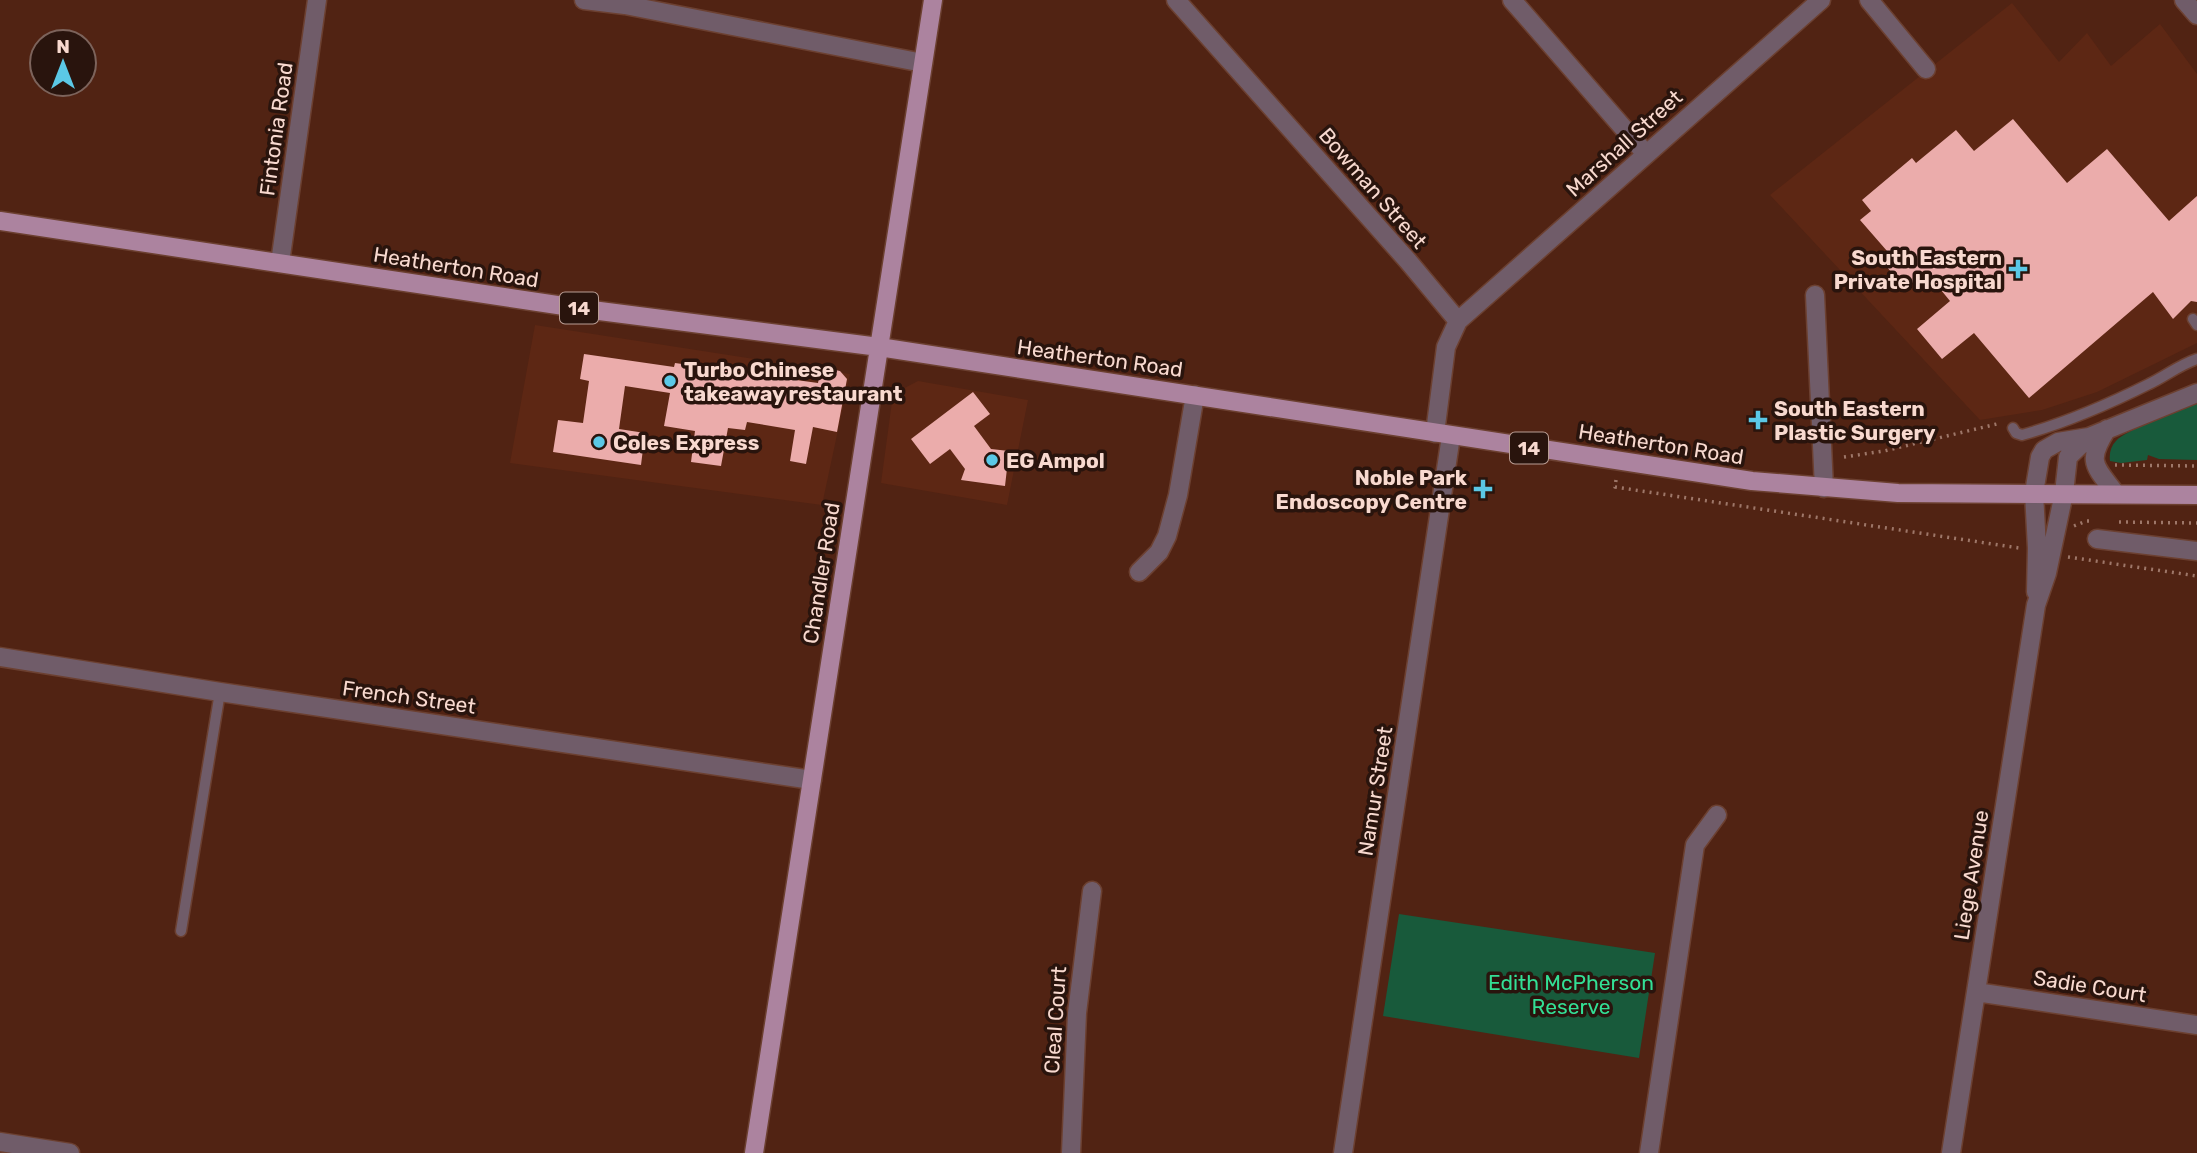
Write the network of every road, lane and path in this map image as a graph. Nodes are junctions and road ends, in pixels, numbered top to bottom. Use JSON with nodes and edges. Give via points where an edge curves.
{"nodes":[{"id":1,"x":317,"y":0,"type":"edge"},
{"id":2,"x":584,"y":0,"type":"edge"},
{"id":3,"x":933,"y":0,"type":"edge"},
{"id":4,"x":1176,"y":0,"type":"edge"},
{"id":5,"x":1512,"y":0,"type":"edge"},
{"id":6,"x":1821,"y":0,"type":"edge"},
{"id":7,"x":1869,"y":0,"type":"edge"},
{"id":8,"x":2184,"y":0,"type":"edge"},
{"id":9,"x":2197,"y":15,"type":"edge"},
{"id":10,"x":923,"y":63,"type":"junction"},
{"id":11,"x":1926,"y":69,"type":"dead end"},
{"id":12,"x":1646,"y":154,"type":"junction"},
{"id":13,"x":0,"y":221,"type":"edge"},
{"id":14,"x":280,"y":263,"type":"junction"},
{"id":15,"x":1815,"y":295,"type":"dead end"},
{"id":16,"x":1458,"y":321,"type":"junction"},
{"id":17,"x":879,"y":347,"type":"junction"},
{"id":18,"x":2197,"y":359,"type":"edge"},
{"id":19,"x":2197,"y":393,"type":"edge"},
{"id":20,"x":1195,"y":396,"type":"junction"},
{"id":21,"x":2012,"y":426,"type":"joint"},
{"id":22,"x":2106,"y":429,"type":"junction"},
{"id":23,"x":1443,"y":434,"type":"junction"},
{"id":24,"x":2089,"y":437,"type":"junction"},
{"id":25,"x":1844,"y":457,"type":"dead end"},
{"id":26,"x":2109,"y":462,"type":"dead end"},
{"id":27,"x":2197,"y":466,"type":"edge"},
{"id":28,"x":1616,"y":480,"type":"dead end"},
{"id":29,"x":1824,"y":488,"type":"junction"},
{"id":30,"x":2034,"y":493,"type":"junction"},
{"id":31,"x":2064,"y":493,"type":"junction"},
{"id":32,"x":2116,"y":494,"type":"junction"},
{"id":33,"x":2197,"y":495,"type":"edge"},
{"id":34,"x":2097,"y":539,"type":"dead end"},
{"id":35,"x":2037,"y":551,"type":"junction"},
{"id":36,"x":2197,"y":551,"type":"edge"},
{"id":37,"x":2076,"y":558,"type":"dead end"},
{"id":38,"x":1139,"y":572,"type":"dead end"},
{"id":39,"x":2197,"y":576,"type":"edge"},
{"id":40,"x":2036,"y":605,"type":"junction"},
{"id":41,"x":0,"y":657,"type":"edge"},
{"id":42,"x":220,"y":692,"type":"junction"},
{"id":43,"x":812,"y":780,"type":"junction"},
{"id":44,"x":1717,"y":814,"type":"dead end"},
{"id":45,"x":1092,"y":891,"type":"dead end"},
{"id":46,"x":181,"y":931,"type":"dead end"},
{"id":47,"x":1976,"y":992,"type":"junction"},
{"id":48,"x":2197,"y":1025,"type":"edge"},
{"id":49,"x":0,"y":1142,"type":"edge"},
{"id":50,"x":69,"y":1153,"type":"edge"},
{"id":51,"x":754,"y":1153,"type":"edge"},
{"id":52,"x":1071,"y":1153,"type":"edge"},
{"id":53,"x":1343,"y":1153,"type":"edge"},
{"id":54,"x":1649,"y":1153,"type":"edge"},
{"id":55,"x":1951,"y":1153,"type":"edge"}],
"edges":[{"from":1,"to":14,"type":"street","name":"Fintonia Road"},
{"from":2,"to":10,"type":"street"},
{"from":3,"to":10,"type":"main road","name":"Chandler Road"},
{"from":4,"to":16,"type":"street","name":"Bowman Street"},
{"from":5,"to":12,"type":"street"},
{"from":6,"to":12,"type":"street","name":"Marshall Street"},
{"from":7,"to":11,"type":"street"},
{"from":8,"to":9,"type":"street"},
{"from":10,"to":17,"type":"main road","name":"Chandler Road"},
{"from":12,"to":16,"type":"street","name":"Marshall Street"},
{"from":13,"to":14,"type":"main road","name":"Heatherton Road","number":"14"},
{"from":14,"to":17,"type":"main road","name":"Heatherton Road","number":"14"},
{"from":15,"to":29,"type":"street"},
{"from":16,"to":23,"type":"street","via":[[1446,347]]},
{"from":17,"to":20,"type":"main road","name":"Heatherton Road","number":"14"},
{"from":17,"to":43,"type":"main road","name":"Chandler Road"},
{"from":18,"to":21,"type":"lane","via":[[2150,384],[2022,435]]},
{"from":19,"to":22,"type":"street"},
{"from":20,"to":23,"type":"main road","name":"Heatherton Road","number":"14"},
{"from":20,"to":38,"type":"street","via":[[1167,537]]},
{"from":21,"to":25,"type":"path","via":[[1998,423],[1884,452]]},
{"from":22,"to":24,"type":"street"},
{"from":22,"to":32,"type":"street","via":[[2093,456]]},
{"from":23,"to":29,"type":"main road","name":"Heatherton Road","number":"14"},
{"from":23,"to":53,"type":"street","name":"Namur Street"},
{"from":24,"to":30,"type":"street","name":"Liege Avenue","via":[[2059,442],[2044,450]]},
{"from":24,"to":31,"type":"street","name":"Liege Avenue","via":[[2068,457]]},
{"from":26,"to":27,"type":"path","via":[[2117,466]]},
{"from":28,"to":35,"type":"path","via":[[1615,487]]},
{"from":29,"to":30,"type":"main road","name":"Heatherton Road","number":"14"},
{"from":30,"to":31,"type":"main road","name":"Heatherton Road","number":"14"},
{"from":30,"to":35,"type":"street","name":"Liege Avenue"},
{"from":31,"to":32,"type":"main road","name":"Heatherton Road","number":"14"},
{"from":31,"to":40,"type":"street","name":"Liege Avenue"},
{"from":32,"to":33,"type":"main road","name":"Heatherton Road","number":"14"},
{"from":34,"to":36,"type":"street"},
{"from":35,"to":40,"type":"street","name":"Liege Avenue"},
{"from":37,"to":39,"type":"path"},
{"from":40,"to":47,"type":"street","name":"Liege Avenue"},
{"from":41,"to":42,"type":"street","name":"French Street"},
{"from":42,"to":43,"type":"street","name":"French Street"},
{"from":42,"to":46,"type":"lane"},
{"from":43,"to":51,"type":"main road","name":"Chandler Road"},
{"from":44,"to":54,"type":"street","via":[[1695,845]]},
{"from":45,"to":52,"type":"street","name":"Cleal Court","via":[[1077,1013]]},
{"from":47,"to":48,"type":"street","name":"Sadie Court"},
{"from":47,"to":55,"type":"street","name":"Liege Avenue"},
{"from":49,"to":50,"type":"street"}]}
